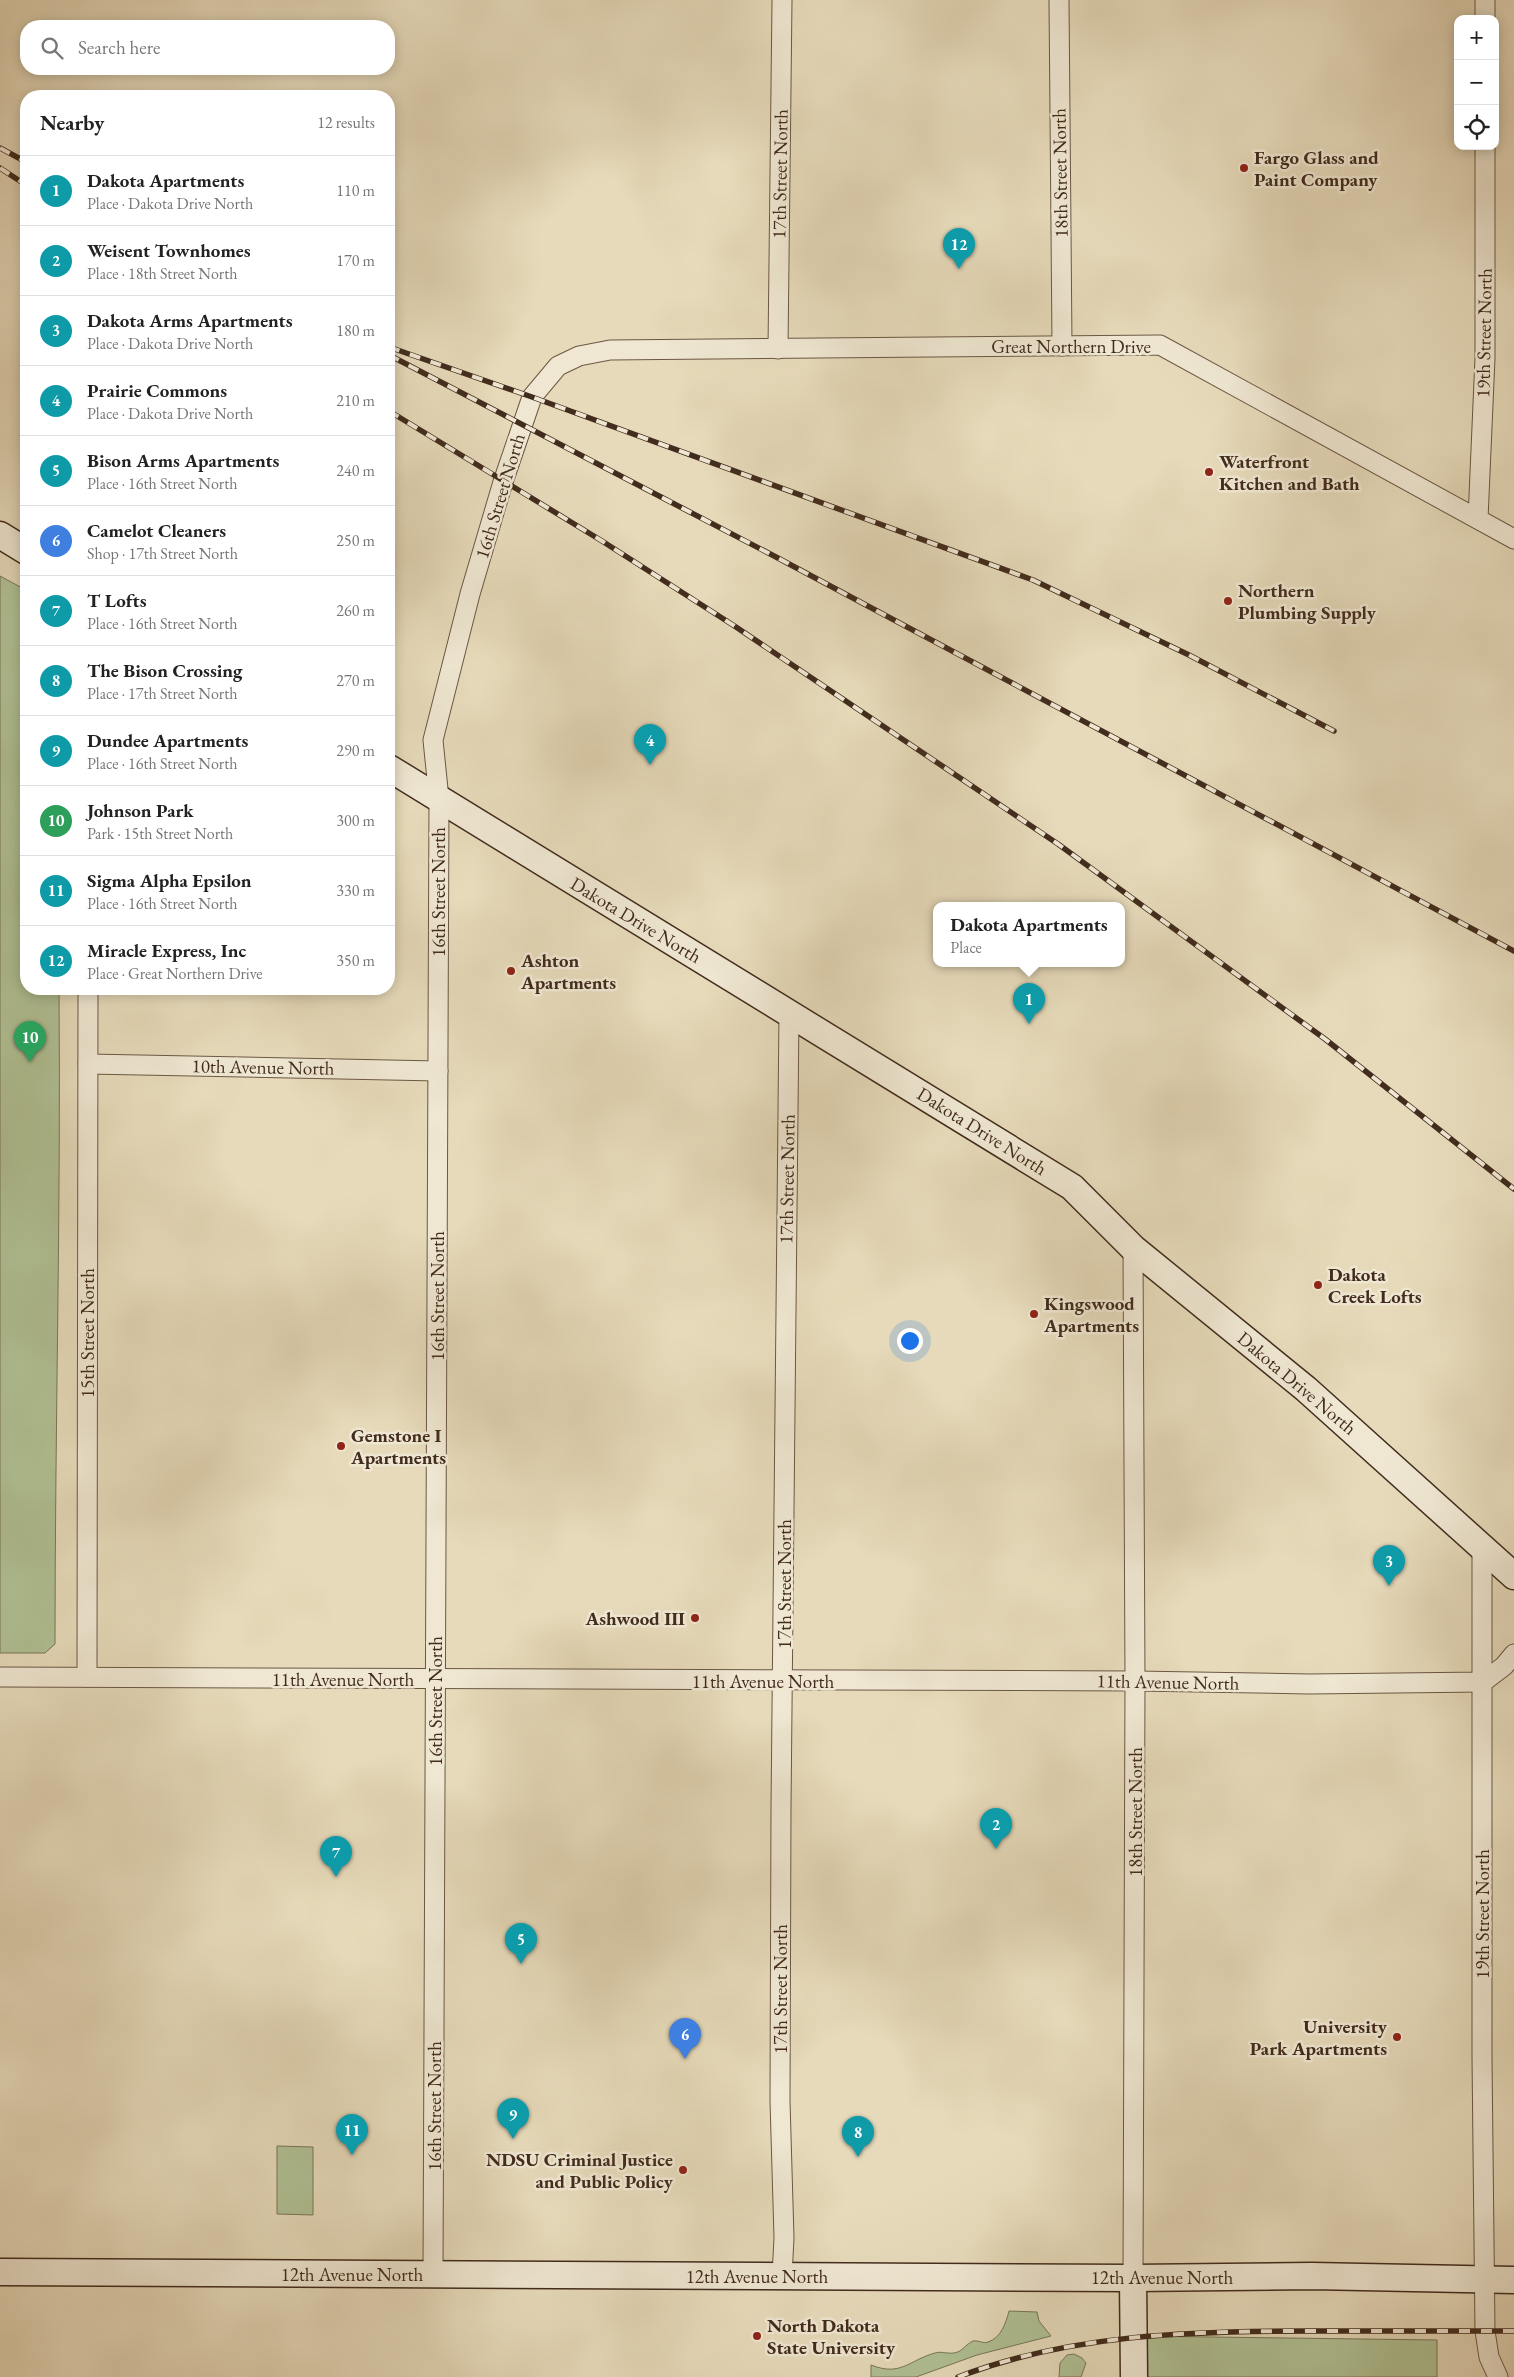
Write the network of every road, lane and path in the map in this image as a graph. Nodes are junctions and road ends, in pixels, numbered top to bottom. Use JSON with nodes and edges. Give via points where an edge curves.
{"nodes":[{"id":1,"x":782,"y":0,"type":"edge"},
{"id":2,"x":1059,"y":0,"type":"edge"},
{"id":3,"x":1485,"y":0,"type":"edge"},
{"id":4,"x":1485,"y":15,"type":"edge"},
{"id":5,"x":1485,"y":150,"type":"edge"},
{"id":6,"x":1062,"y":346,"type":"junction"},
{"id":7,"x":778,"y":349,"type":"junction"},
{"id":8,"x":579,"y":356,"type":"joint"},
{"id":9,"x":1478,"y":519,"type":"junction"},
{"id":10,"x":0,"y":535,"type":"edge"},
{"id":11,"x":1514,"y":539,"type":"edge"},
{"id":12,"x":20,"y":547,"type":"edge"},
{"id":13,"x":395,"y":772,"type":"edge"},
{"id":14,"x":439,"y":799,"type":"junction"},
{"id":15,"x":88,"y":995,"type":"edge"},
{"id":16,"x":789,"y":1013,"type":"junction"},
{"id":17,"x":88,"y":1064,"type":"junction"},
{"id":18,"x":438,"y":1071,"type":"junction"},
{"id":19,"x":1133,"y":1248,"type":"junction"},
{"id":20,"x":1482,"y":1549,"type":"junction"},
{"id":21,"x":1514,"y":1576,"type":"edge"},
{"id":22,"x":1514,"y":1654,"type":"edge"},
{"id":23,"x":0,"y":1677,"type":"edge"},
{"id":24,"x":86,"y":1677,"type":"junction"},
{"id":25,"x":435,"y":1679,"type":"junction"},
{"id":26,"x":783,"y":1681,"type":"junction"},
{"id":27,"x":1135,"y":1681,"type":"junction"},
{"id":28,"x":1483,"y":1682,"type":"junction"},
{"id":29,"x":0,"y":2272,"type":"edge"},
{"id":30,"x":433,"y":2274,"type":"junction"},
{"id":31,"x":782,"y":2276,"type":"junction"},
{"id":32,"x":1134,"y":2278,"type":"junction"},
{"id":33,"x":1484,"y":2280,"type":"junction"},
{"id":34,"x":1514,"y":2280,"type":"edge"},
{"id":35,"x":1134,"y":2377,"type":"edge"},
{"id":36,"x":1498,"y":2377,"type":"edge"}],
"edges":[{"from":1,"to":7,"type":"street","name":"17th Street North"},
{"from":2,"to":6,"type":"street","name":"18th Street North"},
{"from":3,"to":4,"type":"street"},
{"from":5,"to":9,"type":"street","name":"19th Street North","via":[[1485,358]]},
{"from":6,"to":7,"type":"street","name":"Great Northern Drive"},
{"from":6,"to":9,"type":"street","name":"Great Northern Drive","via":[[1160,345]]},
{"from":7,"to":8,"type":"street","name":"Great Northern Drive","via":[[610,350]]},
{"from":8,"to":14,"type":"street","name":"16th Street North","via":[[558,366],[532,397],[503,482],[470,594],[433,740]]},
{"from":9,"to":11,"type":"street","name":"Great Northern Drive"},
{"from":10,"to":12,"type":"street"},
{"from":13,"to":14,"type":"street","name":"Dakota Drive North"},
{"from":14,"to":16,"type":"street","name":"Dakota Drive North"},
{"from":14,"to":18,"type":"street","name":"16th Street North"},
{"from":15,"to":17,"type":"street","name":"15th Street North"},
{"from":16,"to":19,"type":"street","name":"Dakota Drive North","via":[[1072,1187]]},
{"from":16,"to":26,"type":"street","name":"17th Street North"},
{"from":17,"to":18,"type":"street","name":"10th Avenue North"},
{"from":17,"to":24,"type":"street","name":"15th Street North"},
{"from":18,"to":25,"type":"street","name":"16th Street North"},
{"from":19,"to":20,"type":"street","name":"Dakota Drive North","via":[[1306,1389]]},
{"from":19,"to":27,"type":"street","name":"18th Street North"},
{"from":20,"to":21,"type":"street","name":"Dakota Drive North"},
{"from":20,"to":28,"type":"street","name":"19th Street North"},
{"from":22,"to":28,"type":"street"},
{"from":23,"to":24,"type":"street","name":"11th Avenue North"},
{"from":24,"to":25,"type":"street","name":"11th Avenue North"},
{"from":25,"to":26,"type":"street","name":"11th Avenue North"},
{"from":25,"to":30,"type":"street","name":"16th Street North"},
{"from":26,"to":27,"type":"street","name":"11th Avenue North"},
{"from":26,"to":31,"type":"street","name":"17th Street North"},
{"from":27,"to":28,"type":"street","name":"11th Avenue North"},
{"from":27,"to":32,"type":"street","name":"18th Street North"},
{"from":28,"to":33,"type":"street","name":"19th Street North"},
{"from":29,"to":30,"type":"street","name":"12th Avenue North"},
{"from":30,"to":31,"type":"street","name":"12th Avenue North"},
{"from":31,"to":32,"type":"street","name":"12th Avenue North"},
{"from":32,"to":33,"type":"street","name":"12th Avenue North","via":[[1312,2276]]},
{"from":32,"to":35,"type":"street","name":"18th Street North"},
{"from":33,"to":34,"type":"street","name":"12th Avenue North"},
{"from":33,"to":36,"type":"street","name":"19th Street North","via":[[1486,2340]]}]}
